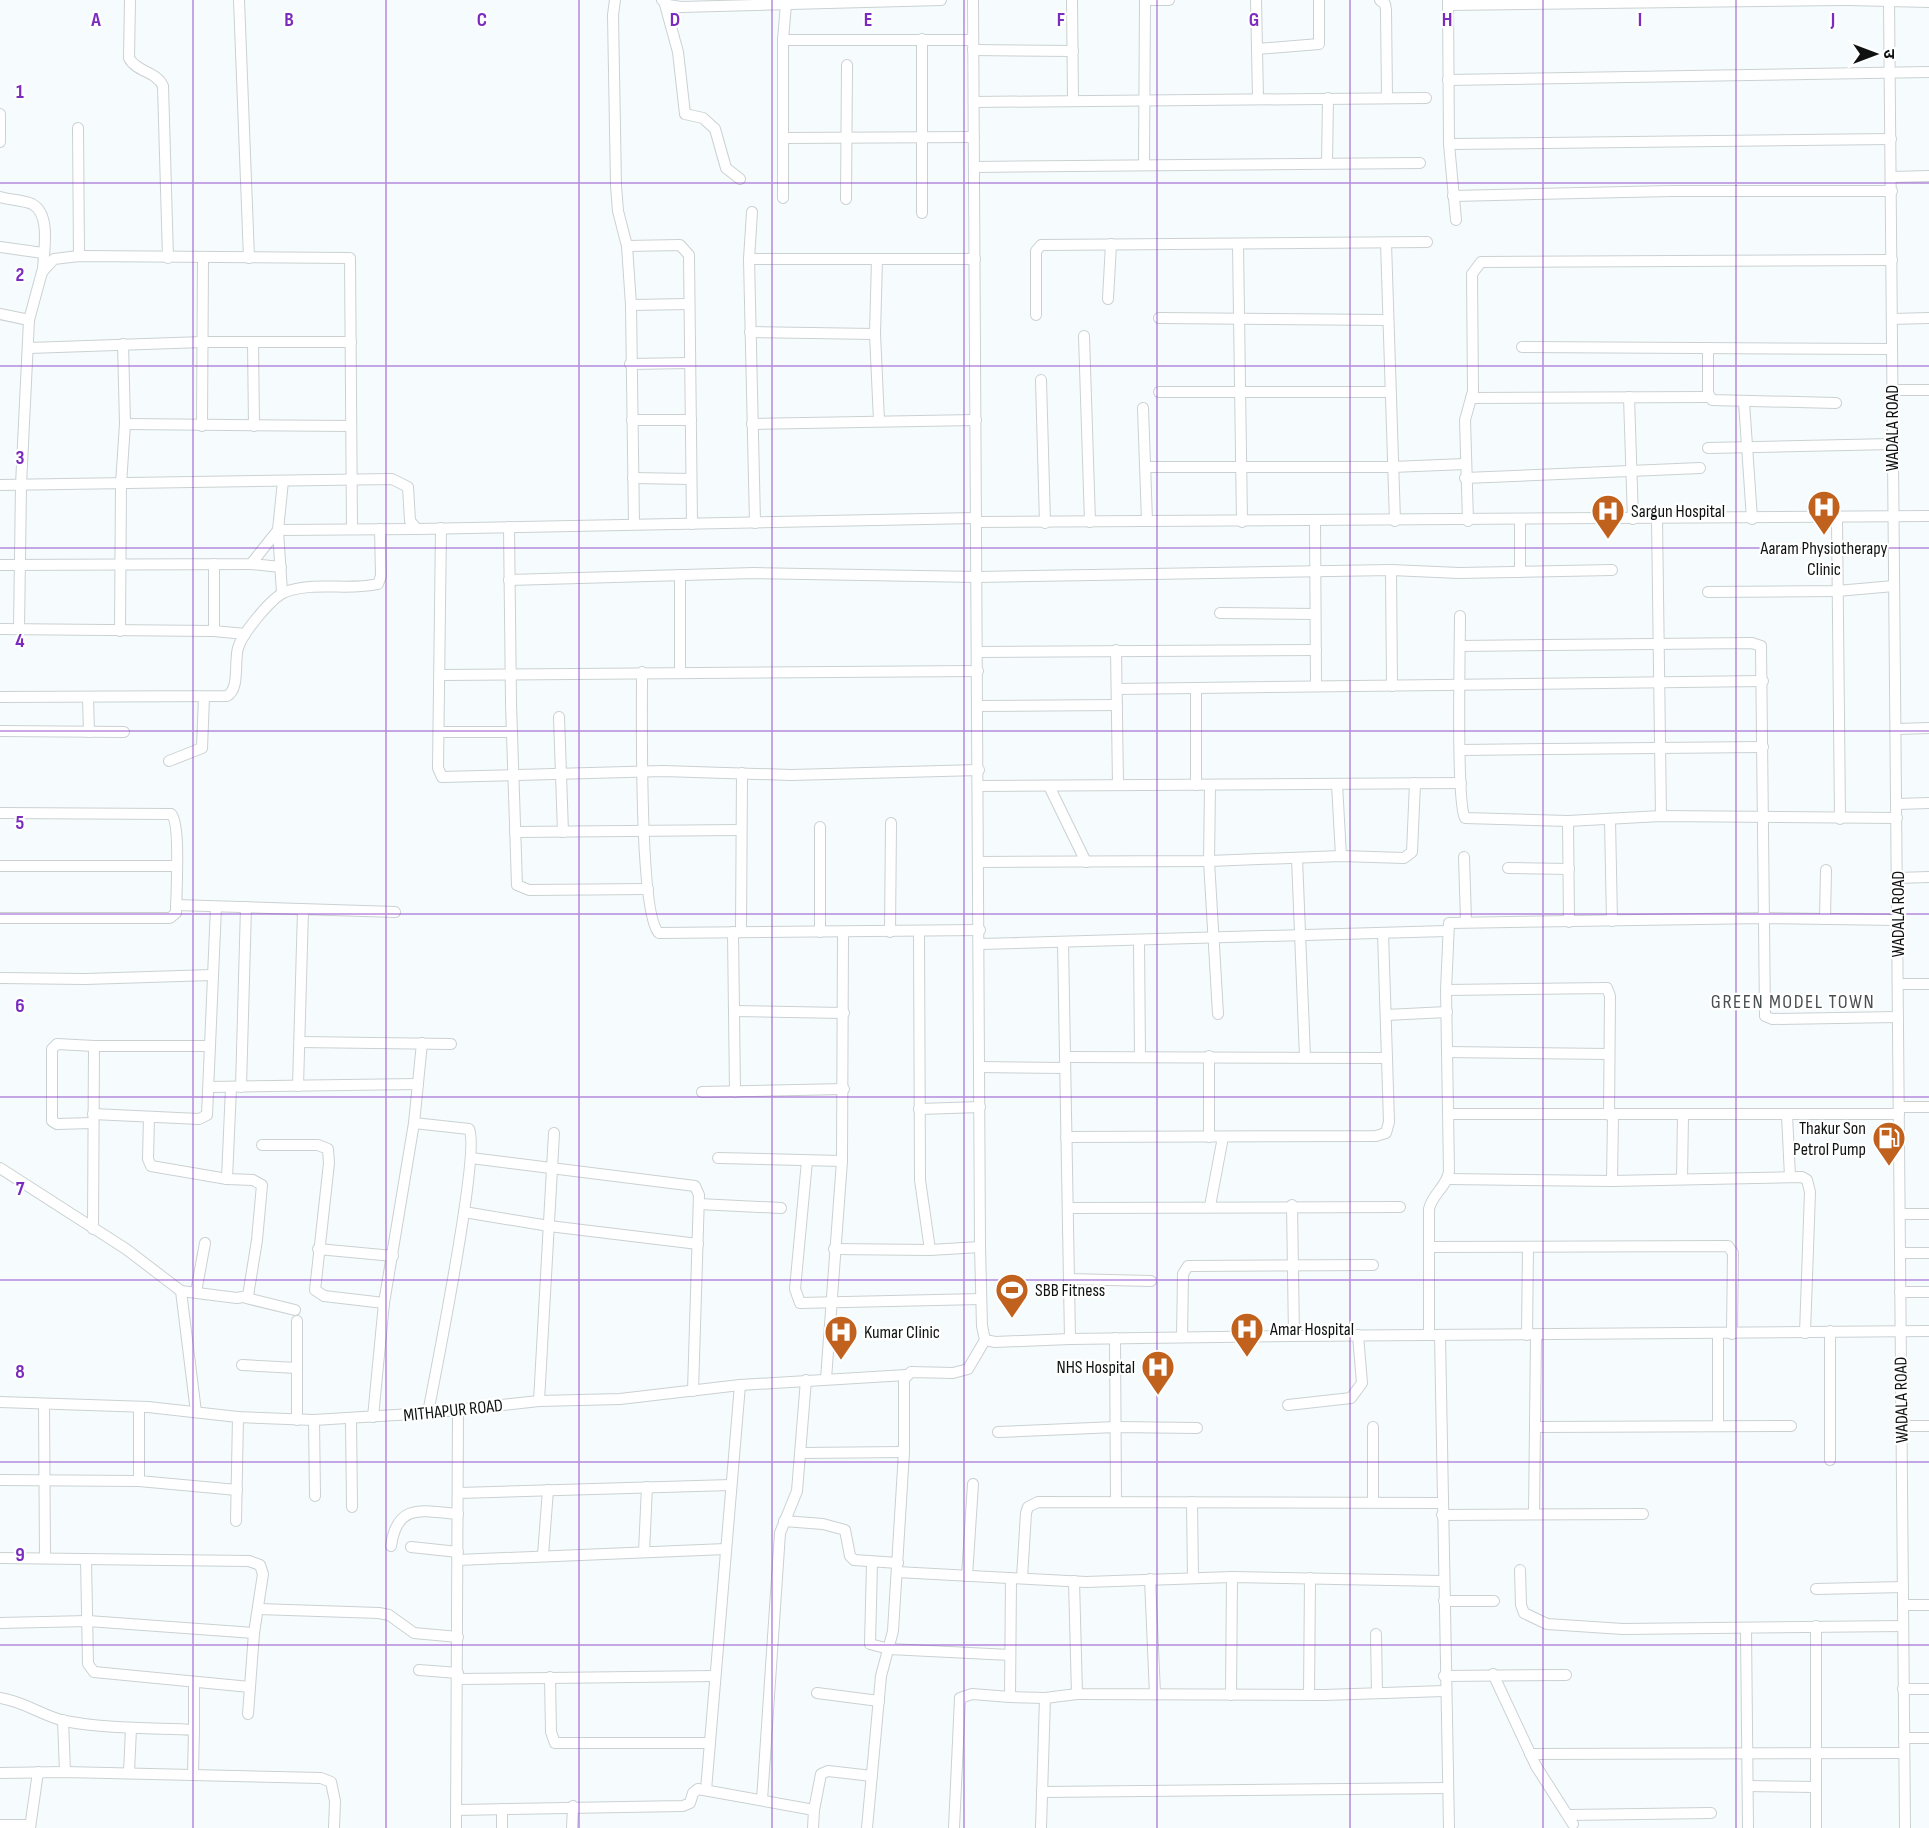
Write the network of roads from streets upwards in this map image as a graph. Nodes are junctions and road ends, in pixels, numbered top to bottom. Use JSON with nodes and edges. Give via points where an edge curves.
{"nodes":[{"id":1,"x":130,"y":0,"type":"edge"},
{"id":2,"x":239,"y":0,"type":"edge"},
{"id":3,"x":615,"y":0,"type":"edge"},
{"id":4,"x":941,"y":0,"type":"edge"},
{"id":5,"x":974,"y":0,"type":"edge"},
{"id":6,"x":1072,"y":0,"type":"edge"},
{"id":7,"x":1145,"y":0,"type":"edge"},
{"id":8,"x":1169,"y":0,"type":"edge"},
{"id":9,"x":1256,"y":0,"type":"edge"},
{"id":10,"x":1319,"y":0,"type":"edge"},
{"id":11,"x":1380,"y":0,"type":"edge"},
{"id":12,"x":1847,"y":0,"type":"edge"},
{"id":13,"x":663,"y":1,"type":"edge"},
{"id":14,"x":1889,"y":1,"type":"edge"},
{"id":15,"x":1448,"y":2,"type":"edge"},
{"id":16,"x":1929,"y":3,"type":"edge"},
{"id":17,"x":786,"y":4,"type":"junction"},
{"id":18,"x":922,"y":39,"type":"junction"},
{"id":19,"x":783,"y":40,"type":"junction"},
{"id":20,"x":974,"y":45,"type":"junction"},
{"id":21,"x":1257,"y":49,"type":"junction"},
{"id":22,"x":1073,"y":51,"type":"junction"},
{"id":23,"x":847,"y":65,"type":"dead end"},
{"id":24,"x":1929,"y":72,"type":"edge"},
{"id":25,"x":1891,"y":75,"type":"junction"},
{"id":26,"x":1448,"y":80,"type":"junction"},
{"id":27,"x":1258,"y":98,"type":"junction"},
{"id":28,"x":1328,"y":98,"type":"junction"},
{"id":29,"x":1387,"y":98,"type":"junction"},
{"id":30,"x":1426,"y":98,"type":"dead end"},
{"id":31,"x":1144,"y":99,"type":"junction"},
{"id":32,"x":1073,"y":100,"type":"junction"},
{"id":33,"x":974,"y":102,"type":"junction"},
{"id":34,"x":0,"y":114,"type":"edge"},
{"id":35,"x":78,"y":128,"type":"dead end"},
{"id":36,"x":922,"y":137,"type":"junction"},
{"id":37,"x":974,"y":137,"type":"junction"},
{"id":38,"x":784,"y":138,"type":"junction"},
{"id":39,"x":847,"y":138,"type":"junction"},
{"id":40,"x":1891,"y":139,"type":"junction"},
{"id":41,"x":0,"y":142,"type":"edge"},
{"id":42,"x":1449,"y":144,"type":"junction"},
{"id":43,"x":1327,"y":163,"type":"junction"},
{"id":44,"x":1420,"y":163,"type":"dead end"},
{"id":45,"x":1144,"y":164,"type":"junction"},
{"id":46,"x":974,"y":167,"type":"junction"},
{"id":47,"x":1929,"y":176,"type":"edge"},
{"id":48,"x":1892,"y":177,"type":"junction"},
{"id":49,"x":740,"y":180,"type":"dead end"},
{"id":50,"x":1892,"y":191,"type":"junction"},
{"id":51,"x":1453,"y":196,"type":"junction"},
{"id":52,"x":0,"y":197,"type":"edge"},
{"id":53,"x":783,"y":198,"type":"dead end"},
{"id":54,"x":846,"y":199,"type":"dead end"},
{"id":55,"x":752,"y":212,"type":"dead end"},
{"id":56,"x":922,"y":213,"type":"dead end"},
{"id":57,"x":1456,"y":220,"type":"dead end"},
{"id":58,"x":1427,"y":242,"type":"dead end"},
{"id":59,"x":1386,"y":243,"type":"junction"},
{"id":60,"x":1111,"y":244,"type":"junction"},
{"id":61,"x":1238,"y":244,"type":"junction"},
{"id":62,"x":627,"y":246,"type":"junction"},
{"id":63,"x":0,"y":247,"type":"edge"},
{"id":64,"x":43,"y":253,"type":"junction"},
{"id":65,"x":79,"y":256,"type":"junction"},
{"id":66,"x":168,"y":258,"type":"junction"},
{"id":67,"x":202,"y":258,"type":"junction"},
{"id":68,"x":249,"y":258,"type":"junction"},
{"id":69,"x":749,"y":259,"type":"junction"},
{"id":70,"x":877,"y":259,"type":"junction"},
{"id":71,"x":975,"y":259,"type":"junction"},
{"id":72,"x":1892,"y":260,"type":"junction"},
{"id":73,"x":42,"y":272,"type":"junction"},
{"id":74,"x":1108,"y":299,"type":"dead end"},
{"id":75,"x":689,"y":304,"type":"junction"},
{"id":76,"x":631,"y":305,"type":"junction"},
{"id":77,"x":0,"y":314,"type":"edge"},
{"id":78,"x":1036,"y":315,"type":"dead end"},
{"id":79,"x":1159,"y":318,"type":"dead end"},
{"id":80,"x":1929,"y":318,"type":"edge"},
{"id":81,"x":1239,"y":319,"type":"junction"},
{"id":82,"x":1892,"y":319,"type":"junction"},
{"id":83,"x":29,"y":320,"type":"junction"},
{"id":84,"x":1388,"y":320,"type":"junction"},
{"id":85,"x":750,"y":332,"type":"junction"},
{"id":86,"x":875,"y":334,"type":"junction"},
{"id":87,"x":1084,"y":336,"type":"dead end"},
{"id":88,"x":202,"y":342,"type":"junction"},
{"id":89,"x":253,"y":342,"type":"junction"},
{"id":90,"x":351,"y":342,"type":"junction"},
{"id":91,"x":123,"y":344,"type":"junction"},
{"id":92,"x":1522,"y":347,"type":"dead end"},
{"id":93,"x":29,"y":348,"type":"junction"},
{"id":94,"x":1708,"y":348,"type":"junction"},
{"id":95,"x":1892,"y":350,"type":"junction"},
{"id":96,"x":690,"y":363,"type":"junction"},
{"id":97,"x":630,"y":364,"type":"junction"},
{"id":98,"x":1041,"y":380,"type":"dead end"},
{"id":99,"x":1892,"y":390,"type":"junction"},
{"id":100,"x":1929,"y":390,"type":"edge"},
{"id":101,"x":1160,"y":392,"type":"dead end"},
{"id":102,"x":1389,"y":392,"type":"junction"},
{"id":103,"x":1240,"y":394,"type":"junction"},
{"id":104,"x":1629,"y":397,"type":"junction"},
{"id":105,"x":1709,"y":397,"type":"junction"},
{"id":106,"x":1471,"y":398,"type":"junction"},
{"id":107,"x":1744,"y":402,"type":"junction"},
{"id":108,"x":1836,"y":403,"type":"dead end"},
{"id":109,"x":1143,"y":408,"type":"dead end"},
{"id":110,"x":632,"y":420,"type":"junction"},
{"id":111,"x":691,"y":420,"type":"junction"},
{"id":112,"x":976,"y":420,"type":"junction"},
{"id":113,"x":879,"y":421,"type":"junction"},
{"id":114,"x":125,"y":424,"type":"junction"},
{"id":115,"x":752,"y":424,"type":"junction"},
{"id":116,"x":202,"y":426,"type":"junction"},
{"id":117,"x":254,"y":426,"type":"junction"},
{"id":118,"x":351,"y":426,"type":"junction"},
{"id":119,"x":1892,"y":444,"type":"junction"},
{"id":120,"x":1749,"y":446,"type":"junction"},
{"id":121,"x":1708,"y":448,"type":"dead end"},
{"id":122,"x":1465,"y":465,"type":"junction"},
{"id":123,"x":1146,"y":467,"type":"junction"},
{"id":124,"x":1392,"y":467,"type":"junction"},
{"id":125,"x":1242,"y":468,"type":"junction"},
{"id":126,"x":1700,"y":468,"type":"dead end"},
{"id":127,"x":1632,"y":471,"type":"junction"},
{"id":128,"x":633,"y":478,"type":"junction"},
{"id":129,"x":1465,"y":478,"type":"junction"},
{"id":130,"x":692,"y":479,"type":"junction"},
{"id":131,"x":352,"y":480,"type":"junction"},
{"id":132,"x":283,"y":481,"type":"junction"},
{"id":133,"x":121,"y":484,"type":"junction"},
{"id":134,"x":0,"y":485,"type":"edge"},
{"id":135,"x":21,"y":485,"type":"junction"},
{"id":136,"x":1929,"y":516,"type":"edge"},
{"id":137,"x":1893,"y":517,"type":"junction"},
{"id":138,"x":1836,"y":518,"type":"junction"},
{"id":139,"x":1633,"y":519,"type":"junction"},
{"id":140,"x":1657,"y":519,"type":"junction"},
{"id":141,"x":1752,"y":519,"type":"junction"},
{"id":142,"x":976,"y":520,"type":"junction"},
{"id":143,"x":1468,"y":520,"type":"junction"},
{"id":144,"x":1520,"y":520,"type":"junction"},
{"id":145,"x":1147,"y":521,"type":"junction"},
{"id":146,"x":1315,"y":521,"type":"junction"},
{"id":147,"x":1395,"y":521,"type":"junction"},
{"id":148,"x":1090,"y":522,"type":"junction"},
{"id":149,"x":1242,"y":522,"type":"junction"},
{"id":150,"x":1045,"y":523,"type":"junction"},
{"id":151,"x":634,"y":524,"type":"junction"},
{"id":152,"x":692,"y":524,"type":"junction"},
{"id":153,"x":755,"y":524,"type":"junction"},
{"id":154,"x":509,"y":527,"type":"junction"},
{"id":155,"x":417,"y":528,"type":"junction"},
{"id":156,"x":441,"y":528,"type":"junction"},
{"id":157,"x":352,"y":529,"type":"junction"},
{"id":158,"x":380,"y":529,"type":"junction"},
{"id":159,"x":278,"y":530,"type":"junction"},
{"id":160,"x":214,"y":564,"type":"junction"},
{"id":161,"x":251,"y":564,"type":"junction"},
{"id":162,"x":0,"y":565,"type":"edge"},
{"id":163,"x":21,"y":565,"type":"junction"},
{"id":164,"x":122,"y":566,"type":"junction"},
{"id":165,"x":281,"y":567,"type":"junction"},
{"id":166,"x":1390,"y":570,"type":"junction"},
{"id":167,"x":1612,"y":570,"type":"dead end"},
{"id":168,"x":1316,"y":572,"type":"junction"},
{"id":169,"x":1520,"y":572,"type":"junction"},
{"id":170,"x":680,"y":575,"type":"junction"},
{"id":171,"x":978,"y":577,"type":"junction"},
{"id":172,"x":508,"y":580,"type":"junction"},
{"id":173,"x":1894,"y":586,"type":"junction"},
{"id":174,"x":1708,"y":591,"type":"dead end"},
{"id":175,"x":1837,"y":591,"type":"junction"},
{"id":176,"x":282,"y":593,"type":"junction"},
{"id":177,"x":1220,"y":613,"type":"dead end"},
{"id":178,"x":1316,"y":614,"type":"junction"},
{"id":179,"x":1460,"y":616,"type":"dead end"},
{"id":180,"x":0,"y":629,"type":"edge"},
{"id":181,"x":19,"y":629,"type":"junction"},
{"id":182,"x":120,"y":631,"type":"junction"},
{"id":183,"x":214,"y":631,"type":"junction"},
{"id":184,"x":245,"y":634,"type":"junction"},
{"id":185,"x":1659,"y":645,"type":"junction"},
{"id":186,"x":1460,"y":646,"type":"junction"},
{"id":187,"x":1116,"y":650,"type":"junction"},
{"id":188,"x":1317,"y":650,"type":"junction"},
{"id":189,"x":978,"y":652,"type":"junction"},
{"id":190,"x":681,"y":671,"type":"junction"},
{"id":191,"x":978,"y":671,"type":"junction"},
{"id":192,"x":642,"y":672,"type":"junction"},
{"id":193,"x":510,"y":673,"type":"junction"},
{"id":194,"x":441,"y":675,"type":"junction"},
{"id":195,"x":1763,"y":681,"type":"junction"},
{"id":196,"x":1659,"y":683,"type":"junction"},
{"id":197,"x":1316,"y":685,"type":"junction"},
{"id":198,"x":1392,"y":686,"type":"junction"},
{"id":199,"x":1460,"y":686,"type":"junction"},
{"id":200,"x":1117,"y":688,"type":"junction"},
{"id":201,"x":1196,"y":688,"type":"junction"},
{"id":202,"x":0,"y":697,"type":"edge"},
{"id":203,"x":204,"y":697,"type":"junction"},
{"id":204,"x":88,"y":698,"type":"junction"},
{"id":205,"x":1117,"y":705,"type":"junction"},
{"id":206,"x":978,"y":706,"type":"junction"},
{"id":207,"x":559,"y":717,"type":"dead end"},
{"id":208,"x":1929,"y":728,"type":"edge"},
{"id":209,"x":1896,"y":729,"type":"junction"},
{"id":210,"x":0,"y":731,"type":"edge"},
{"id":211,"x":89,"y":732,"type":"junction"},
{"id":212,"x":124,"y":732,"type":"dead end"},
{"id":213,"x":439,"y":732,"type":"junction"},
{"id":214,"x":512,"y":732,"type":"junction"},
{"id":215,"x":1763,"y":747,"type":"junction"},
{"id":216,"x":1660,"y":749,"type":"junction"},
{"id":217,"x":1461,"y":750,"type":"junction"},
{"id":218,"x":169,"y":761,"type":"dead end"},
{"id":219,"x":979,"y":770,"type":"junction"},
{"id":220,"x":641,"y":772,"type":"junction"},
{"id":221,"x":561,"y":774,"type":"junction"},
{"id":222,"x":742,"y":774,"type":"junction"},
{"id":223,"x":514,"y":776,"type":"junction"},
{"id":224,"x":1415,"y":783,"type":"junction"},
{"id":225,"x":1461,"y":783,"type":"junction"},
{"id":226,"x":1337,"y":784,"type":"junction"},
{"id":227,"x":1118,"y":785,"type":"junction"},
{"id":228,"x":1196,"y":785,"type":"junction"},
{"id":229,"x":1210,"y":785,"type":"junction"},
{"id":230,"x":979,"y":786,"type":"junction"},
{"id":231,"x":1049,"y":786,"type":"junction"},
{"id":232,"x":1929,"y":803,"type":"edge"},
{"id":233,"x":1897,"y":804,"type":"junction"},
{"id":234,"x":0,"y":813,"type":"edge"},
{"id":235,"x":1661,"y":816,"type":"junction"},
{"id":236,"x":1762,"y":818,"type":"junction"},
{"id":237,"x":1897,"y":818,"type":"junction"},
{"id":238,"x":1840,"y":819,"type":"junction"},
{"id":239,"x":1610,"y":820,"type":"junction"},
{"id":240,"x":1568,"y":821,"type":"junction"},
{"id":241,"x":891,"y":823,"type":"dead end"},
{"id":242,"x":820,"y":827,"type":"dead end"},
{"id":243,"x":741,"y":830,"type":"junction"},
{"id":244,"x":645,"y":831,"type":"junction"},
{"id":245,"x":515,"y":832,"type":"junction"},
{"id":246,"x":563,"y":832,"type":"junction"},
{"id":247,"x":1341,"y":856,"type":"junction"},
{"id":248,"x":1464,"y":857,"type":"dead end"},
{"id":249,"x":1297,"y":858,"type":"junction"},
{"id":250,"x":1209,"y":861,"type":"junction"},
{"id":251,"x":979,"y":862,"type":"junction"},
{"id":252,"x":1086,"y":862,"type":"junction"},
{"id":253,"x":0,"y":866,"type":"edge"},
{"id":254,"x":176,"y":866,"type":"junction"},
{"id":255,"x":1508,"y":868,"type":"dead end"},
{"id":256,"x":1569,"y":869,"type":"junction"},
{"id":257,"x":1826,"y":870,"type":"dead end"},
{"id":258,"x":1929,"y":877,"type":"edge"},
{"id":259,"x":1897,"y":878,"type":"junction"},
{"id":260,"x":648,"y":889,"type":"junction"},
{"id":261,"x":176,"y":905,"type":"junction"},
{"id":262,"x":216,"y":907,"type":"junction"},
{"id":263,"x":246,"y":907,"type":"junction"},
{"id":264,"x":303,"y":910,"type":"junction"},
{"id":265,"x":395,"y":912,"type":"dead end"},
{"id":266,"x":0,"y":918,"type":"edge"},
{"id":267,"x":1764,"y":918,"type":"junction"},
{"id":268,"x":1825,"y":919,"type":"junction"},
{"id":269,"x":1898,"y":920,"type":"junction"},
{"id":270,"x":1466,"y":921,"type":"junction"},
{"id":271,"x":1611,"y":921,"type":"junction"},
{"id":272,"x":1569,"y":922,"type":"junction"},
{"id":273,"x":980,"y":930,"type":"junction"},
{"id":274,"x":919,"y":931,"type":"junction"},
{"id":275,"x":1447,"y":931,"type":"junction"},
{"id":276,"x":737,"y":932,"type":"junction"},
{"id":277,"x":820,"y":932,"type":"junction"},
{"id":278,"x":890,"y":932,"type":"junction"},
{"id":279,"x":843,"y":933,"type":"junction"},
{"id":280,"x":1383,"y":933,"type":"junction"},
{"id":281,"x":1300,"y":936,"type":"junction"},
{"id":282,"x":1215,"y":938,"type":"junction"},
{"id":283,"x":1139,"y":940,"type":"junction"},
{"id":284,"x":1063,"y":942,"type":"junction"},
{"id":285,"x":980,"y":944,"type":"junction"},
{"id":286,"x":212,"y":975,"type":"junction"},
{"id":287,"x":0,"y":978,"type":"edge"},
{"id":288,"x":1898,"y":984,"type":"junction"},
{"id":289,"x":1929,"y":984,"type":"edge"},
{"id":290,"x":1446,"y":990,"type":"junction"},
{"id":291,"x":735,"y":1011,"type":"junction"},
{"id":292,"x":1447,"y":1012,"type":"junction"},
{"id":293,"x":844,"y":1013,"type":"junction"},
{"id":294,"x":1218,"y":1014,"type":"dead end"},
{"id":295,"x":1386,"y":1015,"type":"junction"},
{"id":296,"x":1898,"y":1017,"type":"junction"},
{"id":297,"x":300,"y":1042,"type":"junction"},
{"id":298,"x":422,"y":1043,"type":"junction"},
{"id":299,"x":451,"y":1044,"type":"dead end"},
{"id":300,"x":94,"y":1046,"type":"junction"},
{"id":301,"x":210,"y":1046,"type":"junction"},
{"id":302,"x":1447,"y":1052,"type":"junction"},
{"id":303,"x":1609,"y":1054,"type":"junction"},
{"id":304,"x":1209,"y":1056,"type":"junction"},
{"id":305,"x":1140,"y":1057,"type":"junction"},
{"id":306,"x":1305,"y":1057,"type":"junction"},
{"id":307,"x":1387,"y":1058,"type":"junction"},
{"id":308,"x":1065,"y":1063,"type":"junction"},
{"id":309,"x":980,"y":1067,"type":"junction"},
{"id":310,"x":418,"y":1084,"type":"junction"},
{"id":311,"x":298,"y":1086,"type":"junction"},
{"id":312,"x":209,"y":1087,"type":"junction"},
{"id":313,"x":236,"y":1087,"type":"junction"},
{"id":314,"x":844,"y":1089,"type":"junction"},
{"id":315,"x":702,"y":1092,"type":"dead end"},
{"id":316,"x":735,"y":1092,"type":"junction"},
{"id":317,"x":980,"y":1107,"type":"junction"},
{"id":318,"x":1929,"y":1107,"type":"edge"},
{"id":319,"x":920,"y":1109,"type":"junction"},
{"id":320,"x":1899,"y":1111,"type":"junction"},
{"id":321,"x":1448,"y":1114,"type":"junction"},
{"id":322,"x":1611,"y":1115,"type":"junction"},
{"id":323,"x":1683,"y":1115,"type":"junction"},
{"id":324,"x":1787,"y":1115,"type":"junction"},
{"id":325,"x":149,"y":1117,"type":"junction"},
{"id":326,"x":92,"y":1119,"type":"junction"},
{"id":327,"x":414,"y":1123,"type":"junction"},
{"id":328,"x":554,"y":1134,"type":"dead end"},
{"id":329,"x":1066,"y":1137,"type":"junction"},
{"id":330,"x":1209,"y":1137,"type":"junction"},
{"id":331,"x":1223,"y":1137,"type":"junction"},
{"id":332,"x":262,"y":1145,"type":"dead end"},
{"id":333,"x":471,"y":1158,"type":"junction"},
{"id":334,"x":718,"y":1158,"type":"dead end"},
{"id":335,"x":807,"y":1161,"type":"junction"},
{"id":336,"x":842,"y":1161,"type":"junction"},
{"id":337,"x":0,"y":1168,"type":"edge"},
{"id":338,"x":553,"y":1169,"type":"junction"},
{"id":339,"x":1790,"y":1177,"type":"junction"},
{"id":340,"x":227,"y":1179,"type":"junction"},
{"id":341,"x":1448,"y":1179,"type":"junction"},
{"id":342,"x":1682,"y":1179,"type":"junction"},
{"id":343,"x":1612,"y":1181,"type":"junction"},
{"id":344,"x":699,"y":1204,"type":"junction"},
{"id":345,"x":1292,"y":1205,"type":"junction"},
{"id":346,"x":1210,"y":1206,"type":"junction"},
{"id":347,"x":1400,"y":1207,"type":"dead end"},
{"id":348,"x":781,"y":1208,"type":"dead end"},
{"id":349,"x":1068,"y":1208,"type":"junction"},
{"id":350,"x":464,"y":1212,"type":"junction"},
{"id":351,"x":1900,"y":1214,"type":"junction"},
{"id":352,"x":1929,"y":1214,"type":"edge"},
{"id":353,"x":549,"y":1226,"type":"junction"},
{"id":354,"x":93,"y":1229,"type":"junction"},
{"id":355,"x":205,"y":1243,"type":"dead end"},
{"id":356,"x":698,"y":1244,"type":"junction"},
{"id":357,"x":1429,"y":1246,"type":"junction"},
{"id":358,"x":980,"y":1247,"type":"junction"},
{"id":359,"x":1528,"y":1247,"type":"junction"},
{"id":360,"x":318,"y":1249,"type":"junction"},
{"id":361,"x":834,"y":1249,"type":"junction"},
{"id":362,"x":930,"y":1250,"type":"junction"},
{"id":363,"x":1929,"y":1252,"type":"edge"},
{"id":364,"x":1900,"y":1253,"type":"junction"},
{"id":365,"x":393,"y":1256,"type":"junction"},
{"id":366,"x":1293,"y":1265,"type":"junction"},
{"id":367,"x":1372,"y":1265,"type":"dead end"},
{"id":368,"x":1069,"y":1279,"type":"junction"},
{"id":369,"x":1151,"y":1281,"type":"dead end"},
{"id":370,"x":181,"y":1291,"type":"junction"},
{"id":371,"x":196,"y":1292,"type":"junction"},
{"id":372,"x":1900,"y":1292,"type":"junction"},
{"id":373,"x":1929,"y":1292,"type":"edge"},
{"id":374,"x":246,"y":1298,"type":"junction"},
{"id":375,"x":981,"y":1299,"type":"junction"},
{"id":376,"x":831,"y":1300,"type":"junction"},
{"id":377,"x":384,"y":1303,"type":"junction"},
{"id":378,"x":1900,"y":1330,"type":"junction"},
{"id":379,"x":1830,"y":1331,"type":"junction"},
{"id":380,"x":1929,"y":1331,"type":"edge"},
{"id":381,"x":1805,"y":1332,"type":"junction"},
{"id":382,"x":1718,"y":1334,"type":"junction"},
{"id":383,"x":1732,"y":1334,"type":"junction"},
{"id":384,"x":1358,"y":1335,"type":"junction"},
{"id":385,"x":1434,"y":1335,"type":"junction"},
{"id":386,"x":1532,"y":1335,"type":"junction"},
{"id":387,"x":1294,"y":1336,"type":"junction"},
{"id":388,"x":1182,"y":1337,"type":"junction"},
{"id":389,"x":1115,"y":1338,"type":"junction"},
{"id":390,"x":1070,"y":1339,"type":"junction"},
{"id":391,"x":986,"y":1340,"type":"junction"},
{"id":392,"x":242,"y":1365,"type":"dead end"},
{"id":393,"x":297,"y":1368,"type":"junction"},
{"id":394,"x":906,"y":1375,"type":"junction"},
{"id":395,"x":826,"y":1379,"type":"junction"},
{"id":396,"x":806,"y":1380,"type":"junction"},
{"id":397,"x":740,"y":1385,"type":"junction"},
{"id":398,"x":693,"y":1391,"type":"junction"},
{"id":399,"x":539,"y":1401,"type":"junction"},
{"id":400,"x":0,"y":1402,"type":"edge"},
{"id":401,"x":44,"y":1404,"type":"junction"},
{"id":402,"x":1288,"y":1406,"type":"dead end"},
{"id":403,"x":139,"y":1407,"type":"junction"},
{"id":404,"x":458,"y":1409,"type":"junction"},
{"id":405,"x":196,"y":1412,"type":"junction"},
{"id":406,"x":428,"y":1413,"type":"junction"},
{"id":407,"x":238,"y":1417,"type":"junction"},
{"id":408,"x":373,"y":1417,"type":"junction"},
{"id":409,"x":297,"y":1419,"type":"junction"},
{"id":410,"x":351,"y":1419,"type":"junction"},
{"id":411,"x":314,"y":1420,"type":"junction"},
{"id":412,"x":1718,"y":1424,"type":"junction"},
{"id":413,"x":1791,"y":1426,"type":"dead end"},
{"id":414,"x":1902,"y":1426,"type":"junction"},
{"id":415,"x":1929,"y":1426,"type":"edge"},
{"id":416,"x":1116,"y":1427,"type":"junction"},
{"id":417,"x":1373,"y":1427,"type":"dead end"},
{"id":418,"x":1536,"y":1427,"type":"junction"},
{"id":419,"x":1197,"y":1428,"type":"dead end"},
{"id":420,"x":998,"y":1432,"type":"dead end"},
{"id":421,"x":904,"y":1452,"type":"junction"},
{"id":422,"x":801,"y":1453,"type":"junction"},
{"id":423,"x":1830,"y":1460,"type":"dead end"},
{"id":424,"x":45,"y":1479,"type":"junction"},
{"id":425,"x":0,"y":1480,"type":"edge"},
{"id":426,"x":139,"y":1481,"type":"junction"},
{"id":427,"x":973,"y":1484,"type":"dead end"},
{"id":428,"x":731,"y":1485,"type":"junction"},
{"id":429,"x":647,"y":1487,"type":"junction"},
{"id":430,"x":237,"y":1490,"type":"junction"},
{"id":431,"x":548,"y":1490,"type":"junction"},
{"id":432,"x":458,"y":1493,"type":"junction"},
{"id":433,"x":315,"y":1496,"type":"dead end"},
{"id":434,"x":1116,"y":1502,"type":"junction"},
{"id":435,"x":1192,"y":1502,"type":"junction"},
{"id":436,"x":1373,"y":1502,"type":"junction"},
{"id":437,"x":352,"y":1507,"type":"dead end"},
{"id":438,"x":1442,"y":1509,"type":"junction"},
{"id":439,"x":1534,"y":1513,"type":"junction"},
{"id":440,"x":458,"y":1514,"type":"junction"},
{"id":441,"x":1643,"y":1514,"type":"dead end"},
{"id":442,"x":236,"y":1521,"type":"dead end"},
{"id":443,"x":784,"y":1521,"type":"junction"},
{"id":444,"x":391,"y":1546,"type":"dead end"},
{"id":445,"x":411,"y":1547,"type":"dead end"},
{"id":446,"x":726,"y":1550,"type":"junction"},
{"id":447,"x":644,"y":1552,"type":"junction"},
{"id":448,"x":543,"y":1555,"type":"junction"},
{"id":449,"x":458,"y":1556,"type":"junction"},
{"id":450,"x":0,"y":1558,"type":"edge"},
{"id":451,"x":45,"y":1558,"type":"junction"},
{"id":452,"x":86,"y":1559,"type":"junction"},
{"id":453,"x":872,"y":1563,"type":"junction"},
{"id":454,"x":897,"y":1568,"type":"junction"},
{"id":455,"x":1520,"y":1570,"type":"dead end"},
{"id":456,"x":967,"y":1576,"type":"junction"},
{"id":457,"x":1232,"y":1577,"type":"junction"},
{"id":458,"x":1016,"y":1578,"type":"junction"},
{"id":459,"x":1193,"y":1578,"type":"junction"},
{"id":460,"x":1310,"y":1578,"type":"junction"},
{"id":461,"x":1150,"y":1579,"type":"junction"},
{"id":462,"x":1074,"y":1581,"type":"junction"},
{"id":463,"x":1443,"y":1581,"type":"junction"},
{"id":464,"x":1903,"y":1587,"type":"junction"},
{"id":465,"x":1816,"y":1589,"type":"dead end"},
{"id":466,"x":1444,"y":1601,"type":"junction"},
{"id":467,"x":1494,"y":1601,"type":"dead end"},
{"id":468,"x":1903,"y":1605,"type":"junction"},
{"id":469,"x":1929,"y":1605,"type":"edge"},
{"id":470,"x":258,"y":1609,"type":"junction"},
{"id":471,"x":88,"y":1621,"type":"junction"},
{"id":472,"x":0,"y":1623,"type":"edge"},
{"id":473,"x":1816,"y":1626,"type":"junction"},
{"id":474,"x":1903,"y":1626,"type":"junction"},
{"id":475,"x":1746,"y":1629,"type":"junction"},
{"id":476,"x":254,"y":1633,"type":"junction"},
{"id":477,"x":1376,"y":1634,"type":"dead end"},
{"id":478,"x":458,"y":1637,"type":"junction"},
{"id":479,"x":889,"y":1649,"type":"junction"},
{"id":480,"x":1010,"y":1654,"type":"junction"},
{"id":481,"x":419,"y":1670,"type":"dead end"},
{"id":482,"x":1493,"y":1674,"type":"junction"},
{"id":483,"x":1566,"y":1675,"type":"dead end"},
{"id":484,"x":457,"y":1676,"type":"junction"},
{"id":485,"x":715,"y":1676,"type":"junction"},
{"id":486,"x":1444,"y":1676,"type":"junction"},
{"id":487,"x":550,"y":1677,"type":"junction"},
{"id":488,"x":194,"y":1683,"type":"junction"},
{"id":489,"x":250,"y":1687,"type":"junction"},
{"id":490,"x":1903,"y":1689,"type":"junction"},
{"id":491,"x":1929,"y":1689,"type":"edge"},
{"id":492,"x":1444,"y":1691,"type":"junction"},
{"id":493,"x":817,"y":1693,"type":"dead end"},
{"id":494,"x":1377,"y":1693,"type":"junction"},
{"id":495,"x":1077,"y":1694,"type":"junction"},
{"id":496,"x":1155,"y":1694,"type":"junction"},
{"id":497,"x":1231,"y":1695,"type":"junction"},
{"id":498,"x":1309,"y":1695,"type":"junction"},
{"id":499,"x":1010,"y":1697,"type":"junction"},
{"id":500,"x":0,"y":1698,"type":"edge"},
{"id":501,"x":1045,"y":1698,"type":"junction"},
{"id":502,"x":879,"y":1701,"type":"junction"},
{"id":503,"x":248,"y":1714,"type":"dead end"},
{"id":504,"x":63,"y":1720,"type":"junction"},
{"id":505,"x":131,"y":1728,"type":"junction"},
{"id":506,"x":194,"y":1730,"type":"junction"},
{"id":507,"x":1904,"y":1738,"type":"junction"},
{"id":508,"x":1929,"y":1738,"type":"edge"},
{"id":509,"x":710,"y":1743,"type":"junction"},
{"id":510,"x":1904,"y":1753,"type":"junction"},
{"id":511,"x":1530,"y":1754,"type":"junction"},
{"id":512,"x":1816,"y":1754,"type":"junction"},
{"id":513,"x":1748,"y":1755,"type":"junction"},
{"id":514,"x":38,"y":1772,"type":"junction"},
{"id":515,"x":65,"y":1772,"type":"junction"},
{"id":516,"x":0,"y":1773,"type":"edge"},
{"id":517,"x":129,"y":1773,"type":"junction"},
{"id":518,"x":193,"y":1775,"type":"junction"},
{"id":519,"x":872,"y":1776,"type":"junction"},
{"id":520,"x":1748,"y":1786,"type":"junction"},
{"id":521,"x":1816,"y":1787,"type":"junction"},
{"id":522,"x":1448,"y":1788,"type":"junction"},
{"id":523,"x":706,"y":1790,"type":"junction"},
{"id":524,"x":1042,"y":1792,"type":"junction"},
{"id":525,"x":762,"y":1800,"type":"junction"},
{"id":526,"x":573,"y":1806,"type":"junction"},
{"id":527,"x":502,"y":1809,"type":"junction"},
{"id":528,"x":456,"y":1810,"type":"junction"},
{"id":529,"x":814,"y":1810,"type":"junction"},
{"id":530,"x":1711,"y":1813,"type":"dead end"},
{"id":531,"x":0,"y":1825,"type":"edge"},
{"id":532,"x":30,"y":1826,"type":"edge"},
{"id":533,"x":334,"y":1828,"type":"edge"},
{"id":534,"x":456,"y":1828,"type":"edge"},
{"id":535,"x":502,"y":1828,"type":"edge"},
{"id":536,"x":572,"y":1828,"type":"edge"},
{"id":537,"x":813,"y":1828,"type":"edge"},
{"id":538,"x":867,"y":1828,"type":"edge"},
{"id":539,"x":954,"y":1828,"type":"edge"},
{"id":540,"x":1041,"y":1828,"type":"edge"},
{"id":541,"x":1449,"y":1828,"type":"edge"},
{"id":542,"x":1748,"y":1828,"type":"edge"},
{"id":543,"x":1816,"y":1828,"type":"edge"},
{"id":544,"x":1905,"y":1828,"type":"edge"}],
"edges":[{"from":1,"to":66,"type":"street","via":[[129,58],[132,64],[159,78],[163,86]]},
{"from":2,"to":68,"type":"street"},
{"from":3,"to":62,"type":"street","via":[[612,15],[616,186]]},
{"from":4,"to":17,"type":"street"},
{"from":5,"to":20,"type":"street"},
{"from":6,"to":22,"type":"street"},
{"from":7,"to":8,"type":"street"},
{"from":7,"to":31,"type":"street"},
{"from":9,"to":21,"type":"street"},
{"from":10,"to":21,"type":"street","via":[[1319,44]]},
{"from":11,"to":29,"type":"street","via":[[1386,4]]},
{"from":12,"to":14,"type":"street"},
{"from":12,"to":15,"type":"street"},
{"from":13,"to":17,"type":"street","via":[[681,7]]},
{"from":13,"to":49,"type":"street","via":[[678,52],[685,114],[703,118],[715,129],[726,168]]},
{"from":14,"to":16,"type":"street"},
{"from":14,"to":25,"type":"street","name":"WADALA ROAD"},
{"from":15,"to":26,"type":"street"},
{"from":17,"to":19,"type":"street"},
{"from":18,"to":19,"type":"street"},
{"from":18,"to":20,"type":"street"},
{"from":18,"to":36,"type":"street"},
{"from":19,"to":38,"type":"street"},
{"from":20,"to":22,"type":"street"},
{"from":20,"to":33,"type":"street"},
{"from":21,"to":27,"type":"street"},
{"from":22,"to":32,"type":"street"},
{"from":23,"to":39,"type":"street"},
{"from":24,"to":25,"type":"street"},
{"from":25,"to":26,"type":"street"},
{"from":25,"to":40,"type":"street","name":"WADALA ROAD"},
{"from":26,"to":42,"type":"street"},
{"from":27,"to":28,"type":"street"},
{"from":27,"to":31,"type":"street"},
{"from":28,"to":29,"type":"street"},
{"from":28,"to":43,"type":"street"},
{"from":29,"to":30,"type":"street"},
{"from":31,"to":32,"type":"street"},
{"from":31,"to":45,"type":"street"},
{"from":32,"to":33,"type":"street"},
{"from":33,"to":37,"type":"street"},
{"from":34,"to":41,"type":"street"},
{"from":35,"to":65,"type":"street"},
{"from":36,"to":37,"type":"street"},
{"from":36,"to":39,"type":"street"},
{"from":36,"to":56,"type":"street"},
{"from":37,"to":46,"type":"street"},
{"from":38,"to":39,"type":"street"},
{"from":38,"to":53,"type":"street"},
{"from":39,"to":54,"type":"street"},
{"from":40,"to":42,"type":"street"},
{"from":40,"to":48,"type":"street","name":"WADALA ROAD"},
{"from":42,"to":51,"type":"street"},
{"from":43,"to":44,"type":"street"},
{"from":43,"to":45,"type":"street"},
{"from":45,"to":46,"type":"street"},
{"from":46,"to":71,"type":"street"},
{"from":47,"to":48,"type":"street"},
{"from":48,"to":50,"type":"street","name":"WADALA ROAD"},
{"from":50,"to":51,"type":"street"},
{"from":50,"to":72,"type":"street","name":"WADALA ROAD"},
{"from":51,"to":57,"type":"street"},
{"from":52,"to":64,"type":"street","via":[[38,208],[45,226]]},
{"from":55,"to":69,"type":"street"},
{"from":58,"to":59,"type":"street"},
{"from":59,"to":61,"type":"street"},
{"from":59,"to":84,"type":"street"},
{"from":60,"to":61,"type":"street"},
{"from":60,"to":74,"type":"street"},
{"from":60,"to":78,"type":"street","via":[[1038,247]]},
{"from":61,"to":81,"type":"street"},
{"from":62,"to":75,"type":"street","via":[[684,247],[689,255]]},
{"from":62,"to":76,"type":"street"},
{"from":63,"to":64,"type":"street"},
{"from":64,"to":73,"type":"street"},
{"from":65,"to":66,"type":"street"},
{"from":65,"to":73,"type":"street","via":[[54,259]]},
{"from":66,"to":67,"type":"street"},
{"from":67,"to":68,"type":"street"},
{"from":67,"to":88,"type":"street"},
{"from":68,"to":90,"type":"street","via":[[350,258]]},
{"from":69,"to":70,"type":"street"},
{"from":69,"to":85,"type":"street"},
{"from":70,"to":71,"type":"street"},
{"from":70,"to":86,"type":"street"},
{"from":71,"to":112,"type":"street"},
{"from":72,"to":82,"type":"street","name":"WADALA ROAD"},
{"from":72,"to":106,"type":"street","via":[[1481,262],[1472,274]]},
{"from":73,"to":83,"type":"street"},
{"from":75,"to":76,"type":"street"},
{"from":75,"to":96,"type":"street"},
{"from":76,"to":97,"type":"street"},
{"from":77,"to":83,"type":"street"},
{"from":79,"to":81,"type":"street"},
{"from":80,"to":82,"type":"street"},
{"from":81,"to":84,"type":"street"},
{"from":81,"to":103,"type":"street"},
{"from":82,"to":95,"type":"street","name":"WADALA ROAD"},
{"from":83,"to":93,"type":"street"},
{"from":84,"to":102,"type":"street"},
{"from":85,"to":86,"type":"street"},
{"from":85,"to":115,"type":"street"},
{"from":86,"to":113,"type":"street"},
{"from":87,"to":148,"type":"street"},
{"from":88,"to":89,"type":"street"},
{"from":88,"to":91,"type":"street"},
{"from":88,"to":116,"type":"street"},
{"from":89,"to":90,"type":"street"},
{"from":89,"to":117,"type":"street"},
{"from":90,"to":118,"type":"street"},
{"from":91,"to":93,"type":"street"},
{"from":91,"to":114,"type":"street"},
{"from":92,"to":94,"type":"street"},
{"from":93,"to":135,"type":"street"},
{"from":94,"to":95,"type":"street"},
{"from":94,"to":105,"type":"street"},
{"from":95,"to":99,"type":"street","name":"WADALA ROAD"},
{"from":96,"to":97,"type":"street"},
{"from":96,"to":111,"type":"street"},
{"from":97,"to":110,"type":"street"},
{"from":98,"to":150,"type":"street"},
{"from":99,"to":100,"type":"street"},
{"from":99,"to":119,"type":"street","name":"WADALA ROAD"},
{"from":101,"to":103,"type":"street"},
{"from":102,"to":103,"type":"street"},
{"from":102,"to":124,"type":"street"},
{"from":103,"to":125,"type":"street"},
{"from":104,"to":105,"type":"street"},
{"from":104,"to":106,"type":"street"},
{"from":104,"to":127,"type":"street"},
{"from":105,"to":107,"type":"street"},
{"from":106,"to":122,"type":"street","via":[[1465,420]]},
{"from":107,"to":108,"type":"street"},
{"from":107,"to":120,"type":"street"},
{"from":109,"to":123,"type":"street"},
{"from":110,"to":111,"type":"street"},
{"from":110,"to":128,"type":"street"},
{"from":111,"to":130,"type":"street"},
{"from":112,"to":113,"type":"street"},
{"from":112,"to":142,"type":"street"},
{"from":113,"to":115,"type":"street"},
{"from":114,"to":116,"type":"street"},
{"from":114,"to":133,"type":"street"},
{"from":115,"to":153,"type":"street"},
{"from":116,"to":117,"type":"street"},
{"from":117,"to":118,"type":"street"},
{"from":118,"to":131,"type":"street"},
{"from":119,"to":120,"type":"street"},
{"from":119,"to":137,"type":"street","name":"WADALA ROAD"},
{"from":120,"to":121,"type":"street"},
{"from":120,"to":141,"type":"street"},
{"from":122,"to":124,"type":"street"},
{"from":122,"to":129,"type":"street"},
{"from":123,"to":125,"type":"street"},
{"from":123,"to":145,"type":"street"},
{"from":124,"to":125,"type":"street"},
{"from":124,"to":147,"type":"street"},
{"from":125,"to":149,"type":"street"},
{"from":126,"to":127,"type":"street"},
{"from":127,"to":129,"type":"street"},
{"from":127,"to":139,"type":"street"},
{"from":128,"to":130,"type":"street"},
{"from":128,"to":151,"type":"street"},
{"from":129,"to":143,"type":"street"},
{"from":130,"to":152,"type":"street"},
{"from":131,"to":132,"type":"street"},
{"from":131,"to":155,"type":"street","via":[[381,478],[405,484],[410,494],[410,521]]},
{"from":131,"to":157,"type":"street"},
{"from":132,"to":133,"type":"street"},
{"from":132,"to":159,"type":"street"},
{"from":133,"to":135,"type":"street"},
{"from":133,"to":164,"type":"street"},
{"from":134,"to":135,"type":"street"},
{"from":135,"to":163,"type":"street"},
{"from":136,"to":137,"type":"street"},
{"from":137,"to":138,"type":"street"},
{"from":137,"to":173,"type":"street","name":"WADALA ROAD"},
{"from":138,"to":141,"type":"street"},
{"from":138,"to":175,"type":"street"},
{"from":139,"to":140,"type":"street"},
{"from":139,"to":144,"type":"street"},
{"from":140,"to":141,"type":"street"},
{"from":140,"to":185,"type":"street"},
{"from":142,"to":150,"type":"street"},
{"from":142,"to":153,"type":"street"},
{"from":142,"to":171,"type":"street"},
{"from":143,"to":144,"type":"street"},
{"from":143,"to":147,"type":"street"},
{"from":144,"to":169,"type":"street"},
{"from":145,"to":148,"type":"street"},
{"from":145,"to":149,"type":"street"},
{"from":146,"to":147,"type":"street"},
{"from":146,"to":149,"type":"street"},
{"from":146,"to":168,"type":"street"},
{"from":148,"to":150,"type":"street"},
{"from":151,"to":152,"type":"street"},
{"from":151,"to":154,"type":"street"},
{"from":152,"to":153,"type":"street"},
{"from":154,"to":156,"type":"street"},
{"from":154,"to":172,"type":"street"},
{"from":155,"to":156,"type":"street"},
{"from":155,"to":158,"type":"street"},
{"from":156,"to":194,"type":"street"},
{"from":157,"to":158,"type":"street"},
{"from":157,"to":159,"type":"street"},
{"from":158,"to":176,"type":"street","via":[[378,584],[302,588]]},
{"from":159,"to":161,"type":"street"},
{"from":159,"to":165,"type":"street"},
{"from":160,"to":161,"type":"street"},
{"from":160,"to":164,"type":"street"},
{"from":160,"to":183,"type":"street"},
{"from":161,"to":165,"type":"street"},
{"from":162,"to":163,"type":"street"},
{"from":163,"to":164,"type":"street"},
{"from":163,"to":181,"type":"street"},
{"from":164,"to":182,"type":"street"},
{"from":165,"to":176,"type":"street"},
{"from":166,"to":168,"type":"street"},
{"from":166,"to":169,"type":"street"},
{"from":166,"to":198,"type":"street"},
{"from":167,"to":169,"type":"street"},
{"from":168,"to":171,"type":"street"},
{"from":168,"to":178,"type":"street"},
{"from":170,"to":171,"type":"street"},
{"from":170,"to":172,"type":"street"},
{"from":170,"to":190,"type":"street"},
{"from":171,"to":189,"type":"street"},
{"from":172,"to":193,"type":"street"},
{"from":173,"to":175,"type":"street"},
{"from":173,"to":209,"type":"street","name":"WADALA ROAD"},
{"from":174,"to":175,"type":"street"},
{"from":175,"to":238,"type":"street"},
{"from":176,"to":184,"type":"street"},
{"from":177,"to":178,"type":"street"},
{"from":178,"to":188,"type":"street"},
{"from":179,"to":186,"type":"street"},
{"from":180,"to":181,"type":"street"},
{"from":181,"to":182,"type":"street"},
{"from":182,"to":183,"type":"street"},
{"from":183,"to":184,"type":"street"},
{"from":184,"to":203,"type":"street","via":[[237,650],[232,693]]},
{"from":185,"to":186,"type":"street"},
{"from":185,"to":195,"type":"street","via":[[1758,644],[1763,651]]},
{"from":185,"to":196,"type":"street"},
{"from":186,"to":199,"type":"street"},
{"from":187,"to":188,"type":"street"},
{"from":187,"to":189,"type":"street"},
{"from":187,"to":200,"type":"street"},
{"from":188,"to":197,"type":"street"},
{"from":189,"to":191,"type":"street"},
{"from":190,"to":191,"type":"street"},
{"from":190,"to":192,"type":"street"},
{"from":191,"to":206,"type":"street"},
{"from":192,"to":193,"type":"street"},
{"from":192,"to":220,"type":"street"},
{"from":193,"to":194,"type":"street"},
{"from":193,"to":214,"type":"street"},
{"from":194,"to":213,"type":"street"},
{"from":195,"to":196,"type":"street"},
{"from":195,"to":215,"type":"street"},
{"from":196,"to":199,"type":"street"},
{"from":196,"to":216,"type":"street"},
{"from":197,"to":198,"type":"street"},
{"from":197,"to":201,"type":"street"},
{"from":198,"to":199,"type":"street"},
{"from":199,"to":217,"type":"street"},
{"from":200,"to":201,"type":"street"},
{"from":200,"to":205,"type":"street"},
{"from":201,"to":228,"type":"street"},
{"from":202,"to":204,"type":"street"},
{"from":203,"to":204,"type":"street"},
{"from":203,"to":218,"type":"street","via":[[202,748]]},
{"from":204,"to":211,"type":"street"},
{"from":205,"to":206,"type":"street"},
{"from":205,"to":227,"type":"street"},
{"from":206,"to":219,"type":"street"},
{"from":207,"to":221,"type":"street"},
{"from":208,"to":209,"type":"street"},
{"from":209,"to":233,"type":"street","name":"WADALA ROAD"},
{"from":210,"to":211,"type":"street"},
{"from":211,"to":212,"type":"street"},
{"from":213,"to":214,"type":"street"},
{"from":213,"to":223,"type":"street","via":[[438,768],[442,777]]},
{"from":214,"to":223,"type":"street"},
{"from":215,"to":216,"type":"street"},
{"from":215,"to":236,"type":"street"},
{"from":216,"to":217,"type":"street"},
{"from":216,"to":235,"type":"street"},
{"from":217,"to":225,"type":"street"},
{"from":219,"to":222,"type":"street"},
{"from":219,"to":230,"type":"street"},
{"from":220,"to":221,"type":"street"},
{"from":220,"to":222,"type":"street"},
{"from":220,"to":244,"type":"street"},
{"from":221,"to":223,"type":"street"},
{"from":221,"to":246,"type":"street"},
{"from":222,"to":243,"type":"street"},
{"from":223,"to":245,"type":"street"},
{"from":224,"to":225,"type":"street"},
{"from":224,"to":226,"type":"street"},
{"from":224,"to":247,"type":"street","via":[[1413,844],[1409,856]]},
{"from":225,"to":240,"type":"street","via":[[1462,811],[1468,819]]},
{"from":226,"to":229,"type":"street"},
{"from":226,"to":247,"type":"street"},
{"from":227,"to":228,"type":"street"},
{"from":227,"to":231,"type":"street"},
{"from":228,"to":229,"type":"street"},
{"from":229,"to":250,"type":"street"},
{"from":230,"to":231,"type":"street"},
{"from":230,"to":251,"type":"street"},
{"from":231,"to":252,"type":"street"},
{"from":232,"to":233,"type":"street"},
{"from":233,"to":237,"type":"street","name":"WADALA ROAD"},
{"from":234,"to":254,"type":"street","via":[[171,813],[176,822]]},
{"from":235,"to":236,"type":"street"},
{"from":235,"to":239,"type":"street"},
{"from":236,"to":238,"type":"street"},
{"from":236,"to":267,"type":"street"},
{"from":237,"to":238,"type":"street"},
{"from":237,"to":259,"type":"street","name":"WADALA ROAD"},
{"from":239,"to":240,"type":"street"},
{"from":239,"to":271,"type":"street"},
{"from":240,"to":256,"type":"street"},
{"from":241,"to":278,"type":"street"},
{"from":242,"to":277,"type":"street"},
{"from":243,"to":244,"type":"street"},
{"from":243,"to":276,"type":"street"},
{"from":244,"to":246,"type":"street"},
{"from":244,"to":260,"type":"street"},
{"from":245,"to":246,"type":"street"},
{"from":245,"to":260,"type":"street","via":[[516,882],[520,888]]},
{"from":247,"to":249,"type":"street"},
{"from":248,"to":270,"type":"street"},
{"from":249,"to":250,"type":"street"},
{"from":249,"to":281,"type":"street"},
{"from":250,"to":252,"type":"street"},
{"from":250,"to":282,"type":"street"},
{"from":251,"to":252,"type":"street"},
{"from":251,"to":273,"type":"street"},
{"from":253,"to":254,"type":"street"},
{"from":254,"to":261,"type":"street"},
{"from":255,"to":256,"type":"street"},
{"from":256,"to":272,"type":"street"},
{"from":257,"to":268,"type":"street"},
{"from":258,"to":259,"type":"street"},
{"from":259,"to":269,"type":"street","name":"WADALA ROAD"},
{"from":260,"to":276,"type":"street","via":[[652,924],[659,933]]},
{"from":261,"to":262,"type":"street"},
{"from":261,"to":266,"type":"street","via":[[175,915],[170,918]]},
{"from":262,"to":263,"type":"street"},
{"from":262,"to":286,"type":"street"},
{"from":263,"to":264,"type":"street"},
{"from":263,"to":313,"type":"street"},
{"from":264,"to":265,"type":"street"},
{"from":264,"to":297,"type":"street"},
{"from":267,"to":268,"type":"street"},
{"from":267,"to":271,"type":"street"},
{"from":267,"to":296,"type":"street","via":[[1763,1008],[1768,1018]]},
{"from":268,"to":269,"type":"street"},
{"from":269,"to":288,"type":"street","name":"WADALA ROAD"},
{"from":270,"to":272,"type":"street"},
{"from":270,"to":275,"type":"street","via":[[1450,922]]},
{"from":271,"to":272,"type":"street"},
{"from":273,"to":274,"type":"street"},
{"from":273,"to":285,"type":"street"},
{"from":274,"to":278,"type":"street"},
{"from":274,"to":319,"type":"street"},
{"from":275,"to":280,"type":"street"},
{"from":275,"to":290,"type":"street"},
{"from":276,"to":277,"type":"street"},
{"from":276,"to":291,"type":"street"},
{"from":277,"to":279,"type":"street"},
{"from":278,"to":279,"type":"street"},
{"from":279,"to":293,"type":"street"},
{"from":280,"to":281,"type":"street"},
{"from":280,"to":295,"type":"street"},
{"from":281,"to":282,"type":"street"},
{"from":281,"to":306,"type":"street"},
{"from":282,"to":283,"type":"street"},
{"from":282,"to":294,"type":"street"},
{"from":283,"to":284,"type":"street"},
{"from":283,"to":305,"type":"street"},
{"from":284,"to":285,"type":"street"},
{"from":284,"to":308,"type":"street"},
{"from":285,"to":309,"type":"street"},
{"from":286,"to":287,"type":"street"},
{"from":286,"to":301,"type":"street"},
{"from":288,"to":289,"type":"street"},
{"from":288,"to":296,"type":"street","name":"WADALA ROAD"},
{"from":290,"to":292,"type":"street"},
{"from":290,"to":303,"type":"street","via":[[1607,988],[1611,996]]},
{"from":291,"to":293,"type":"street"},
{"from":291,"to":316,"type":"street"},
{"from":292,"to":295,"type":"street"},
{"from":292,"to":302,"type":"street"},
{"from":293,"to":314,"type":"street"},
{"from":295,"to":307,"type":"street"},
{"from":296,"to":320,"type":"street","name":"WADALA ROAD"},
{"from":297,"to":298,"type":"street"},
{"from":297,"to":311,"type":"street"},
{"from":298,"to":299,"type":"street"},
{"from":298,"to":310,"type":"street"},
{"from":300,"to":301,"type":"street"},
{"from":300,"to":326,"type":"street"},
{"from":300,"to":326,"type":"street","via":[[57,1044],[52,1049],[52,1121],[57,1124]]},
{"from":301,"to":312,"type":"street"},
{"from":302,"to":303,"type":"street"},
{"from":302,"to":321,"type":"street"},
{"from":303,"to":322,"type":"street"},
{"from":304,"to":305,"type":"street"},
{"from":304,"to":306,"type":"street"},
{"from":304,"to":330,"type":"street"},
{"from":305,"to":308,"type":"street"},
{"from":306,"to":307,"type":"street"},
{"from":307,"to":331,"type":"street","via":[[1389,1122],[1382,1136]]},
{"from":308,"to":309,"type":"street"},
{"from":308,"to":329,"type":"street"},
{"from":309,"to":317,"type":"street"},
{"from":310,"to":311,"type":"street"},
{"from":310,"to":327,"type":"street"},
{"from":311,"to":313,"type":"street"},
{"from":312,"to":313,"type":"street"},
{"from":312,"to":325,"type":"street","via":[[203,1119]]},
{"from":313,"to":340,"type":"street"},
{"from":314,"to":316,"type":"street"},
{"from":314,"to":336,"type":"street"},
{"from":315,"to":316,"type":"street"},
{"from":317,"to":319,"type":"street"},
{"from":317,"to":358,"type":"street"},
{"from":318,"to":320,"type":"street"},
{"from":319,"to":362,"type":"street","via":[[921,1194]]},
{"from":320,"to":324,"type":"street"},
{"from":320,"to":351,"type":"street","name":"WADALA ROAD"},
{"from":321,"to":322,"type":"street"},
{"from":321,"to":341,"type":"street"},
{"from":322,"to":323,"type":"street"},
{"from":322,"to":343,"type":"street"},
{"from":323,"to":324,"type":"street"},
{"from":323,"to":342,"type":"street"},
{"from":324,"to":339,"type":"street"},
{"from":325,"to":326,"type":"street"},
{"from":325,"to":340,"type":"street","via":[[147,1159],[151,1166]]},
{"from":326,"to":354,"type":"street"},
{"from":327,"to":333,"type":"street","via":[[469,1129]]},
{"from":327,"to":365,"type":"street"},
{"from":328,"to":338,"type":"street"},
{"from":329,"to":330,"type":"street"},
{"from":329,"to":349,"type":"street"},
{"from":330,"to":331,"type":"street"},
{"from":331,"to":346,"type":"street"},
{"from":332,"to":360,"type":"street","via":[[318,1145],[328,1149]]},
{"from":333,"to":338,"type":"street"},
{"from":333,"to":350,"type":"street"},
{"from":334,"to":335,"type":"street"},
{"from":335,"to":336,"type":"street"},
{"from":335,"to":376,"type":"street","via":[[795,1289],[800,1303]]},
{"from":336,"to":361,"type":"street"},
{"from":337,"to":354,"type":"street"},
{"from":338,"to":344,"type":"street","via":[[690,1185],[698,1190]]},
{"from":338,"to":353,"type":"street"},
{"from":339,"to":342,"type":"street"},
{"from":339,"to":381,"type":"street","via":[[1807,1180],[1810,1192]]},
{"from":340,"to":374,"type":"street","via":[[253,1180],[263,1189]]},
{"from":341,"to":343,"type":"street"},
{"from":341,"to":357,"type":"street","via":[[1430,1203]]},
{"from":342,"to":343,"type":"street"},
{"from":344,"to":348,"type":"street"},
{"from":344,"to":356,"type":"street"},
{"from":345,"to":346,"type":"street"},
{"from":345,"to":347,"type":"street"},
{"from":345,"to":366,"type":"street"},
{"from":346,"to":349,"type":"street"},
{"from":349,"to":368,"type":"street"},
{"from":350,"to":353,"type":"street"},
{"from":350,"to":406,"type":"street"},
{"from":351,"to":352,"type":"street"},
{"from":351,"to":364,"type":"street","name":"WADALA ROAD"},
{"from":353,"to":356,"type":"street"},
{"from":353,"to":399,"type":"street"},
{"from":354,"to":370,"type":"street"},
{"from":355,"to":371,"type":"street"},
{"from":356,"to":398,"type":"street"},
{"from":357,"to":359,"type":"street"},
{"from":357,"to":385,"type":"street"},
{"from":358,"to":362,"type":"street"},
{"from":358,"to":375,"type":"street"},
{"from":359,"to":383,"type":"street","via":[[1728,1246],[1733,1253]]},
{"from":359,"to":386,"type":"street"},
{"from":360,"to":365,"type":"street"},
{"from":360,"to":377,"type":"street","via":[[314,1283],[319,1294]]},
{"from":361,"to":362,"type":"street"},
{"from":361,"to":376,"type":"street"},
{"from":363,"to":364,"type":"street"},
{"from":364,"to":372,"type":"street","name":"WADALA ROAD"},
{"from":365,"to":377,"type":"street"},
{"from":366,"to":367,"type":"street"},
{"from":366,"to":387,"type":"street"},
{"from":366,"to":388,"type":"street","via":[[1188,1266],[1182,1274]]},
{"from":368,"to":369,"type":"street"},
{"from":368,"to":390,"type":"street"},
{"from":370,"to":371,"type":"street"},
{"from":370,"to":405,"type":"street"},
{"from":371,"to":374,"type":"street"},
{"from":372,"to":373,"type":"street"},
{"from":372,"to":378,"type":"street","name":"WADALA ROAD"},
{"from":374,"to":393,"type":"street","via":[[296,1316]]},
{"from":375,"to":376,"type":"street"},
{"from":375,"to":391,"type":"street"},
{"from":376,"to":395,"type":"street"},
{"from":377,"to":408,"type":"street"},
{"from":378,"to":379,"type":"street"},
{"from":378,"to":380,"type":"street"},
{"from":378,"to":414,"type":"street","name":"WADALA ROAD"},
{"from":379,"to":381,"type":"street"},
{"from":379,"to":423,"type":"street"},
{"from":381,"to":383,"type":"street"},
{"from":382,"to":383,"type":"street"},
{"from":382,"to":386,"type":"street"},
{"from":382,"to":412,"type":"street"},
{"from":384,"to":385,"type":"street"},
{"from":384,"to":387,"type":"street"},
{"from":384,"to":402,"type":"street","via":[[1362,1383],[1352,1398]]},
{"from":385,"to":386,"type":"street"},
{"from":385,"to":438,"type":"street"},
{"from":386,"to":418,"type":"street"},
{"from":387,"to":388,"type":"street"},
{"from":388,"to":389,"type":"street"},
{"from":389,"to":390,"type":"street"},
{"from":389,"to":416,"type":"street"},
{"from":390,"to":391,"type":"street"},
{"from":391,"to":394,"type":"street","name":"MITHAPUR ROAD","via":[[968,1369]]},
{"from":392,"to":393,"type":"street"},
{"from":393,"to":409,"type":"street"},
{"from":394,"to":395,"type":"street","name":"MITHAPUR ROAD"},
{"from":394,"to":421,"type":"street"},
{"from":395,"to":396,"type":"street","name":"MITHAPUR ROAD"},
{"from":396,"to":397,"type":"street","name":"MITHAPUR ROAD"},
{"from":396,"to":422,"type":"street"},
{"from":397,"to":398,"type":"street","name":"MITHAPUR ROAD"},
{"from":397,"to":428,"type":"street"},
{"from":398,"to":399,"type":"street","name":"MITHAPUR ROAD","via":[[620,1399]]},
{"from":399,"to":404,"type":"street","name":"MITHAPUR ROAD"},
{"from":400,"to":401,"type":"street","name":"MITHAPUR ROAD"},
{"from":401,"to":403,"type":"street","name":"MITHAPUR ROAD"},
{"from":401,"to":424,"type":"street"},
{"from":403,"to":405,"type":"street","name":"MITHAPUR ROAD"},
{"from":403,"to":426,"type":"street"},
{"from":404,"to":406,"type":"street","name":"MITHAPUR ROAD"},
{"from":404,"to":432,"type":"street"},
{"from":405,"to":407,"type":"street","name":"MITHAPUR ROAD"},
{"from":406,"to":408,"type":"street","name":"MITHAPUR ROAD"},
{"from":407,"to":409,"type":"street","name":"MITHAPUR ROAD"},
{"from":407,"to":430,"type":"street"},
{"from":408,"to":410,"type":"street","name":"MITHAPUR ROAD"},
{"from":409,"to":411,"type":"street","name":"MITHAPUR ROAD"},
{"from":410,"to":411,"type":"street","name":"MITHAPUR ROAD"},
{"from":410,"to":437,"type":"street"},
{"from":411,"to":433,"type":"street"},
{"from":412,"to":413,"type":"street"},
{"from":412,"to":418,"type":"street"},
{"from":414,"to":415,"type":"street"},
{"from":414,"to":464,"type":"street","name":"WADALA ROAD"},
{"from":416,"to":419,"type":"street"},
{"from":416,"to":420,"type":"street"},
{"from":416,"to":434,"type":"street"},
{"from":417,"to":436,"type":"street"},
{"from":418,"to":439,"type":"street"},
{"from":421,"to":422,"type":"street"},
{"from":421,"to":454,"type":"street"},
{"from":422,"to":443,"type":"street","via":[[797,1491]]},
{"from":424,"to":425,"type":"street"},
{"from":424,"to":426,"type":"street"},
{"from":424,"to":451,"type":"street"},
{"from":426,"to":430,"type":"street"},
{"from":427,"to":456,"type":"street"},
{"from":428,"to":429,"type":"street"},
{"from":428,"to":446,"type":"street"},
{"from":429,"to":431,"type":"street"},
{"from":429,"to":447,"type":"street"},
{"from":430,"to":442,"type":"street"},
{"from":431,"to":432,"type":"street"},
{"from":431,"to":448,"type":"street"},
{"from":432,"to":440,"type":"street"},
{"from":434,"to":435,"type":"street"},
{"from":434,"to":458,"type":"street","via":[[1038,1502],[1028,1507]]},
{"from":435,"to":436,"type":"street"},
{"from":435,"to":459,"type":"street"},
{"from":436,"to":438,"type":"street"},
{"from":438,"to":439,"type":"street"},
{"from":438,"to":463,"type":"street"},
{"from":439,"to":441,"type":"street"},
{"from":440,"to":444,"type":"street","via":[[419,1511],[402,1517],[395,1524]]},
{"from":440,"to":449,"type":"street"},
{"from":443,"to":453,"type":"street","via":[[841,1528],[848,1535],[850,1556]]},
{"from":443,"to":525,"type":"street","via":[[780,1533]]},
{"from":445,"to":449,"type":"street"},
{"from":446,"to":447,"type":"street"},
{"from":446,"to":485,"type":"street"},
{"from":447,"to":448,"type":"street"},
{"from":448,"to":449,"type":"street"},
{"from":449,"to":478,"type":"street"},
{"from":450,"to":451,"type":"street"},
{"from":451,"to":452,"type":"street"},
{"from":452,"to":470,"type":"street","via":[[256,1563],[263,1574]]},
{"from":452,"to":471,"type":"street"},
{"from":453,"to":454,"type":"street"},
{"from":453,"to":479,"type":"street","via":[[868,1640],[873,1646]]},
{"from":454,"to":456,"type":"street"},
{"from":454,"to":479,"type":"street"},
{"from":455,"to":475,"type":"street","via":[[1524,1613],[1540,1623],[1623,1629]]},
{"from":456,"to":458,"type":"street"},
{"from":457,"to":459,"type":"street"},
{"from":457,"to":460,"type":"street"},
{"from":457,"to":497,"type":"street"},
{"from":458,"to":462,"type":"street"},
{"from":458,"to":480,"type":"street"},
{"from":459,"to":461,"type":"street"},
{"from":460,"to":463,"type":"street"},
{"from":460,"to":498,"type":"street"},
{"from":461,"to":462,"type":"street"},
{"from":461,"to":496,"type":"street"},
{"from":462,"to":495,"type":"street"},
{"from":463,"to":466,"type":"street"},
{"from":464,"to":465,"type":"street"},
{"from":464,"to":468,"type":"street","name":"WADALA ROAD"},
{"from":466,"to":467,"type":"street"},
{"from":466,"to":486,"type":"street"},
{"from":468,"to":469,"type":"street"},
{"from":468,"to":474,"type":"street","name":"WADALA ROAD"},
{"from":470,"to":476,"type":"street"},
{"from":470,"to":478,"type":"street","via":[[379,1613],[414,1633]]},
{"from":471,"to":472,"type":"street"},
{"from":471,"to":476,"type":"street"},
{"from":471,"to":488,"type":"street","via":[[88,1664],[94,1672]]},
{"from":473,"to":474,"type":"street"},
{"from":473,"to":475,"type":"street"},
{"from":473,"to":512,"type":"street"},
{"from":474,"to":490,"type":"street","name":"WADALA ROAD"},
{"from":475,"to":513,"type":"street"},
{"from":476,"to":489,"type":"street"},
{"from":477,"to":494,"type":"street"},
{"from":478,"to":484,"type":"street"},
{"from":479,"to":480,"type":"street"},
{"from":479,"to":502,"type":"street"},
{"from":480,"to":499,"type":"street"},
{"from":481,"to":484,"type":"street"},
{"from":482,"to":483,"type":"street"},
{"from":482,"to":486,"type":"street"},
{"from":482,"to":511,"type":"street"},
{"from":484,"to":487,"type":"street"},
{"from":484,"to":528,"type":"street"},
{"from":485,"to":487,"type":"street"},
{"from":485,"to":509,"type":"street"},
{"from":486,"to":492,"type":"street"},
{"from":487,"to":509,"type":"street","via":[[551,1732],[555,1743]]},
{"from":488,"to":489,"type":"street"},
{"from":488,"to":506,"type":"street"},
{"from":489,"to":503,"type":"street"},
{"from":490,"to":491,"type":"street"},
{"from":490,"to":507,"type":"street","name":"WADALA ROAD"},
{"from":492,"to":494,"type":"street"},
{"from":492,"to":522,"type":"street"},
{"from":493,"to":502,"type":"street"},
{"from":494,"to":498,"type":"street"},
{"from":495,"to":496,"type":"street"},
{"from":495,"to":501,"type":"street"},
{"from":496,"to":497,"type":"street"},
{"from":497,"to":498,"type":"street"},
{"from":499,"to":501,"type":"street"},
{"from":499,"to":539,"type":"street","via":[[972,1694],[960,1698]]},
{"from":500,"to":504,"type":"street","via":[[21,1702]]},
{"from":501,"to":524,"type":"street"},
{"from":502,"to":519,"type":"street"},
{"from":504,"to":505,"type":"street"},
{"from":504,"to":515,"type":"street"},
{"from":505,"to":506,"type":"street"},
{"from":505,"to":517,"type":"street"},
{"from":506,"to":518,"type":"street"},
{"from":507,"to":508,"type":"street"},
{"from":507,"to":510,"type":"street","name":"WADALA ROAD"},
{"from":509,"to":523,"type":"street"},
{"from":510,"to":512,"type":"street"},
{"from":510,"to":544,"type":"street","name":"WADALA ROAD"},
{"from":511,"to":513,"type":"street"},
{"from":511,"to":530,"type":"street","via":[[1571,1820]]},
{"from":512,"to":513,"type":"street"},
{"from":512,"to":521,"type":"street"},
{"from":513,"to":520,"type":"street"},
{"from":514,"to":515,"type":"street"},
{"from":514,"to":516,"type":"street"},
{"from":514,"to":532,"type":"street"},
{"from":515,"to":517,"type":"street"},
{"from":517,"to":518,"type":"street"},
{"from":518,"to":533,"type":"street","via":[[328,1779],[333,1789]]},
{"from":519,"to":529,"type":"street","via":[[820,1774]]},
{"from":519,"to":538,"type":"street"},
{"from":520,"to":521,"type":"street"},
{"from":520,"to":542,"type":"street"},
{"from":521,"to":543,"type":"street"},
{"from":522,"to":524,"type":"street"},
{"from":522,"to":541,"type":"street"},
{"from":523,"to":525,"type":"street"},
{"from":523,"to":526,"type":"street","via":[[696,1790],[690,1803],[683,1806]]},
{"from":524,"to":540,"type":"street"},
{"from":525,"to":529,"type":"street"},
{"from":526,"to":527,"type":"street"},
{"from":526,"to":536,"type":"street"},
{"from":527,"to":528,"type":"street"},
{"from":527,"to":535,"type":"street"},
{"from":528,"to":534,"type":"street"},
{"from":529,"to":537,"type":"street"},
{"from":531,"to":532,"type":"street"}]}
